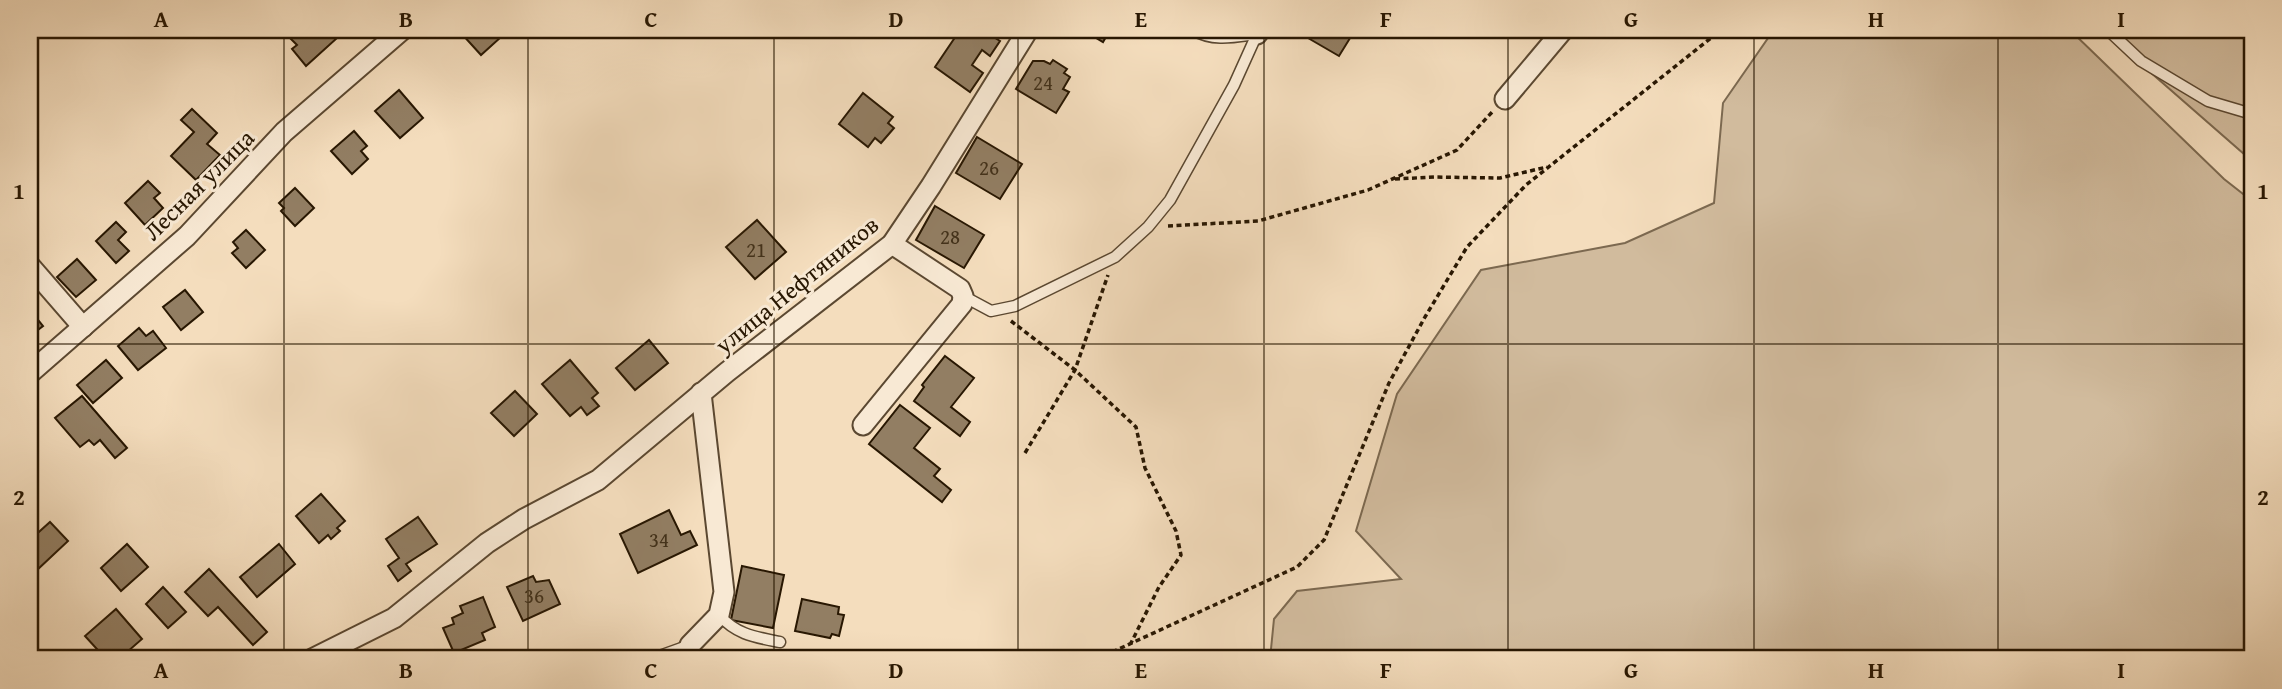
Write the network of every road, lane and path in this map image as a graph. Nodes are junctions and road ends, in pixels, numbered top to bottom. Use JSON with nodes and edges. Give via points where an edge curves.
{"nodes":[{"id":1,"x":402,"y":30,"type":"edge"},
{"id":2,"x":1027,"y":30,"type":"edge"},
{"id":3,"x":1193,"y":30,"type":"edge"},
{"id":4,"x":1563,"y":30,"type":"edge"},
{"id":5,"x":1721,"y":30,"type":"edge"},
{"id":6,"x":2108,"y":30,"type":"edge"},
{"id":7,"x":1259,"y":32,"type":"edge"},
{"id":8,"x":1505,"y":99,"type":"joint"},
{"id":9,"x":2252,"y":114,"type":"edge"},
{"id":10,"x":1549,"y":167,"type":"junction"},
{"id":11,"x":1393,"y":179,"type":"junction"},
{"id":12,"x":1148,"y":227,"type":"junction"},
{"id":13,"x":892,"y":244,"type":"junction"},
{"id":14,"x":1115,"y":257,"type":"junction"},
{"id":15,"x":30,"y":266,"type":"edge"},
{"id":16,"x":963,"y":296,"type":"junction"},
{"id":17,"x":991,"y":310,"type":"junction"},
{"id":18,"x":83,"y":327,"type":"junction"},
{"id":19,"x":1075,"y":370,"type":"junction"},
{"id":20,"x":30,"y":373,"type":"edge"},
{"id":21,"x":701,"y":393,"type":"junction"},
{"id":22,"x":863,"y":425,"type":"dead end"},
{"id":23,"x":1025,"y":453,"type":"dead end"},
{"id":24,"x":719,"y":615,"type":"junction"},
{"id":25,"x":780,"y":642,"type":"dead end"},
{"id":26,"x":1130,"y":644,"type":"junction"},
{"id":27,"x":688,"y":652,"type":"edge"},
{"id":28,"x":312,"y":659,"type":"edge"},
{"id":29,"x":651,"y":659,"type":"edge"},
{"id":30,"x":1097,"y":659,"type":"edge"}],
"edges":[{"from":1,"to":18,"type":"street","name":"Лесная улица","via":[[284,132],[187,236]]},
{"from":2,"to":13,"type":"street","name":"улица Нефтяников"},
{"from":3,"to":7,"type":"lane","via":[[1219,38]]},
{"from":4,"to":8,"type":"street"},
{"from":5,"to":10,"type":"path"},
{"from":6,"to":9,"type":"lane","via":[[2141,61],[2208,101]]},
{"from":7,"to":12,"type":"lane","via":[[1170,200]]},
{"from":8,"to":11,"type":"path","via":[[1457,150]]},
{"from":10,"to":11,"type":"path","via":[[1500,178]]},
{"from":10,"to":26,"type":"path","via":[[1467,247],[1389,383],[1324,540],[1297,568]]},
{"from":11,"to":12,"type":"path","via":[[1258,221]]},
{"from":12,"to":14,"type":"lane"},
{"from":13,"to":16,"type":"street","via":[[960,289]]},
{"from":13,"to":21,"type":"street","name":"улица Нефтяников"},
{"from":14,"to":17,"type":"lane","via":[[1015,306]]},
{"from":14,"to":19,"type":"path"},
{"from":15,"to":18,"type":"street"},
{"from":16,"to":17,"type":"lane"},
{"from":16,"to":22,"type":"street","via":[[962,304]]},
{"from":17,"to":19,"type":"path"},
{"from":18,"to":20,"type":"street","name":"Лесная улица"},
{"from":19,"to":23,"type":"path"},
{"from":19,"to":26,"type":"path","via":[[1136,427],[1145,468],[1176,531],[1181,555]]},
{"from":21,"to":24,"type":"street","via":[[724,592]]},
{"from":21,"to":28,"type":"street","name":"улица Нефтяников","via":[[598,480],[487,543],[394,618]]},
{"from":24,"to":25,"type":"lane","via":[[731,628]]},
{"from":24,"to":27,"type":"street"},
{"from":26,"to":30,"type":"path"},
{"from":27,"to":29,"type":"lane"}]}
